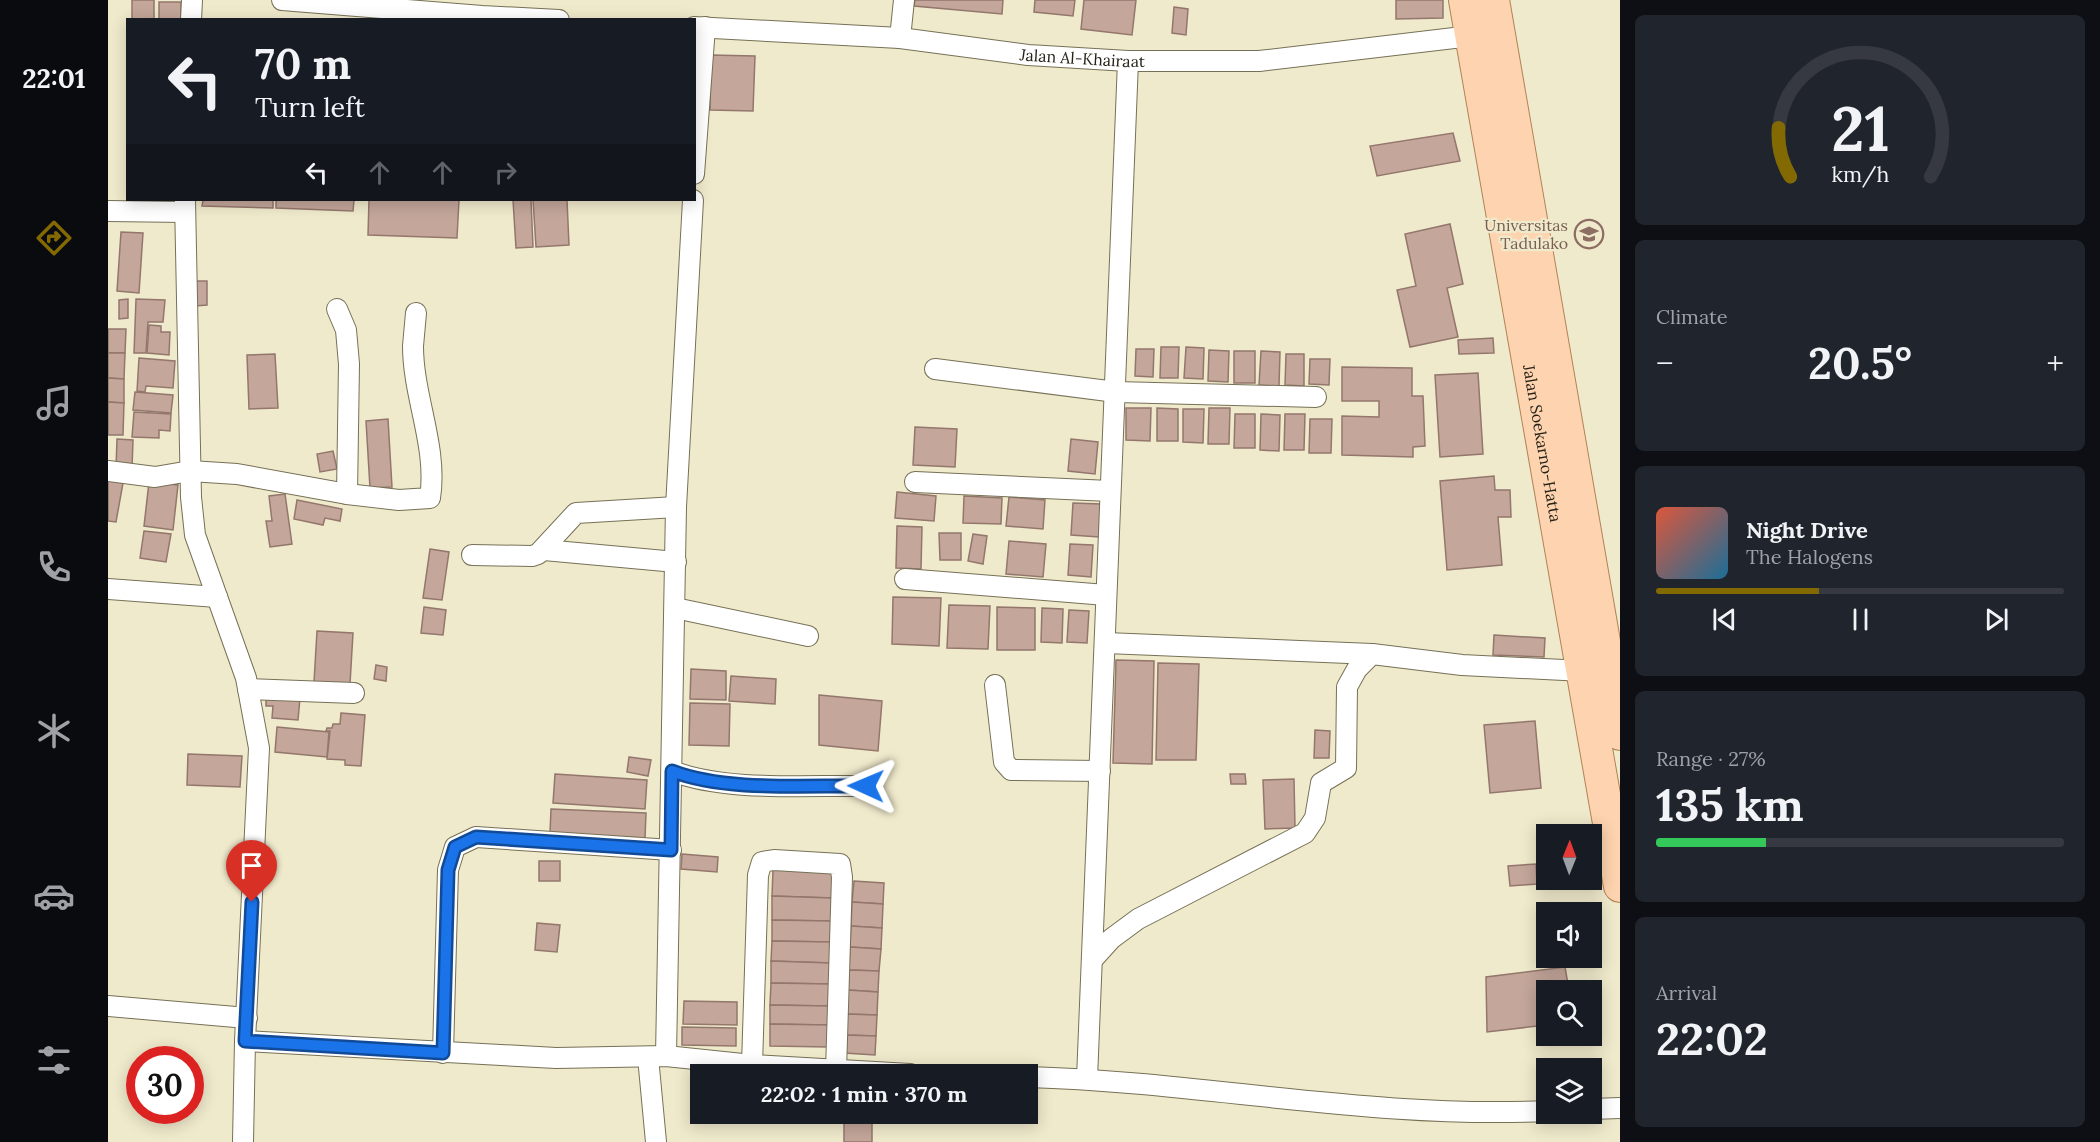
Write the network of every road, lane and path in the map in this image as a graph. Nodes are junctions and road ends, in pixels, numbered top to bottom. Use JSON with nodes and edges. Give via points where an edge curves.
{"nodes":[{"id":1,"x":192,"y":0,"type":"edge"},
{"id":2,"x":282,"y":0,"type":"edge"},
{"id":3,"x":544,"y":0,"type":"edge"},
{"id":4,"x":904,"y":0,"type":"edge"},
{"id":5,"x":1465,"y":0,"type":"edge"},
{"id":6,"x":1493,"y":0,"type":"edge"},
{"id":7,"x":191,"y":18,"type":"edge"},
{"id":8,"x":482,"y":18,"type":"edge"},
{"id":9,"x":544,"y":18,"type":"edge"},
{"id":10,"x":700,"y":27,"type":"edge"},
{"id":11,"x":1471,"y":36,"type":"junction"},
{"id":12,"x":900,"y":38,"type":"junction"},
{"id":13,"x":1128,"y":61,"type":"junction"},
{"id":14,"x":696,"y":125,"type":"edge"},
{"id":15,"x":693,"y":201,"type":"edge"},
{"id":16,"x":185,"y":206,"type":"edge"},
{"id":17,"x":108,"y":211,"type":"edge"},
{"id":18,"x":337,"y":309,"type":"dead end"},
{"id":19,"x":416,"y":313,"type":"dead end"},
{"id":20,"x":935,"y":369,"type":"dead end"},
{"id":21,"x":1116,"y":392,"type":"junction"},
{"id":22,"x":1316,"y":398,"type":"dead end"},
{"id":23,"x":108,"y":471,"type":"edge"},
{"id":24,"x":190,"y":471,"type":"junction"},
{"id":25,"x":915,"y":482,"type":"dead end"},
{"id":26,"x":1110,"y":491,"type":"junction"},
{"id":27,"x":347,"y":494,"type":"junction"},
{"id":28,"x":676,"y":507,"type":"junction"},
{"id":29,"x":544,"y":550,"type":"junction"},
{"id":30,"x":472,"y":555,"type":"dead end"},
{"id":31,"x":675,"y":562,"type":"junction"},
{"id":32,"x":904,"y":579,"type":"dead end"},
{"id":33,"x":108,"y":589,"type":"edge"},
{"id":34,"x":1106,"y":595,"type":"junction"},
{"id":35,"x":217,"y":597,"type":"junction"},
{"id":36,"x":675,"y":608,"type":"junction"},
{"id":37,"x":808,"y":636,"type":"dead end"},
{"id":38,"x":1106,"y":643,"type":"junction"},
{"id":39,"x":1372,"y":654,"type":"junction"},
{"id":40,"x":1584,"y":671,"type":"junction"},
{"id":41,"x":995,"y":685,"type":"dead end"},
{"id":42,"x":248,"y":688,"type":"junction"},
{"id":43,"x":354,"y":693,"type":"dead end"},
{"id":44,"x":1620,"y":734,"type":"edge"},
{"id":45,"x":672,"y":771,"type":"junction"},
{"id":46,"x":1100,"y":771,"type":"junction"},
{"id":47,"x":866,"y":786,"type":"dead end"},
{"id":48,"x":671,"y":850,"type":"junction"},
{"id":49,"x":1620,"y":886,"type":"edge"},
{"id":50,"x":1092,"y":960,"type":"junction"},
{"id":51,"x":108,"y":1006,"type":"edge"},
{"id":52,"x":247,"y":1018,"type":"junction"},
{"id":53,"x":245,"y":1041,"type":"junction"},
{"id":54,"x":443,"y":1053,"type":"junction"},
{"id":55,"x":657,"y":1057,"type":"junction"},
{"id":56,"x":740,"y":1064,"type":"edge"},
{"id":57,"x":752,"y":1064,"type":"edge"},
{"id":58,"x":836,"y":1064,"type":"edge"},
{"id":59,"x":1038,"y":1077,"type":"edge"},
{"id":60,"x":1087,"y":1079,"type":"junction"},
{"id":61,"x":1620,"y":1108,"type":"edge"},
{"id":62,"x":1602,"y":1109,"type":"edge"},
{"id":63,"x":1536,"y":1111,"type":"edge"},
{"id":64,"x":243,"y":1142,"type":"edge"},
{"id":65,"x":657,"y":1142,"type":"edge"}],
"edges":[{"from":1,"to":7,"type":"street"},
{"from":2,"to":8,"type":"street"},
{"from":3,"to":9,"type":"street"},
{"from":4,"to":12,"type":"street"},
{"from":5,"to":11,"type":"main road","name":"Jalan Soekarno-Hatta"},
{"from":6,"to":44,"type":"main road","name":"Jalan Soekarno-Hatta"},
{"from":10,"to":12,"type":"street","name":"Jalan Al-Khairaat"},
{"from":10,"to":14,"type":"street"},
{"from":11,"to":13,"type":"street","name":"Jalan Al-Khairaat","via":[[1259,62]]},
{"from":11,"to":40,"type":"main road","name":"Jalan Soekarno-Hatta"},
{"from":12,"to":13,"type":"street","name":"Jalan Al-Khairaat","via":[[1028,55]]},
{"from":13,"to":21,"type":"street"},
{"from":15,"to":28,"type":"street"},
{"from":16,"to":17,"type":"street"},
{"from":16,"to":24,"type":"street"},
{"from":18,"to":27,"type":"street","via":[[346,330],[349,364]]},
{"from":19,"to":27,"type":"street","via":[[413,347],[430,454],[430,498],[399,500]]},
{"from":20,"to":21,"type":"street"},
{"from":21,"to":22,"type":"street"},
{"from":21,"to":26,"type":"street"},
{"from":23,"to":24,"type":"street","via":[[155,477]]},
{"from":24,"to":27,"type":"street","via":[[237,474]]},
{"from":24,"to":35,"type":"street","via":[[195,535]]},
{"from":25,"to":26,"type":"street"},
{"from":26,"to":34,"type":"street"},
{"from":28,"to":29,"type":"street","via":[[576,513]]},
{"from":28,"to":31,"type":"street"},
{"from":29,"to":30,"type":"street","via":[[532,556]]},
{"from":29,"to":31,"type":"street"},
{"from":31,"to":36,"type":"street"},
{"from":32,"to":34,"type":"street"},
{"from":33,"to":35,"type":"street"},
{"from":34,"to":38,"type":"street"},
{"from":35,"to":42,"type":"street"},
{"from":36,"to":37,"type":"street"},
{"from":36,"to":45,"type":"street"},
{"from":38,"to":39,"type":"street"},
{"from":38,"to":46,"type":"street"},
{"from":39,"to":40,"type":"street","via":[[1462,665]]},
{"from":39,"to":50,"type":"street","via":[[1347,687],[1346,768],[1321,783],[1315,818],[1305,833],[1138,919],[1111,939]]},
{"from":40,"to":49,"type":"main road","name":"Jalan Soekarno-Hatta"},
{"from":41,"to":46,"type":"street","via":[[1004,762],[1011,770]]},
{"from":42,"to":43,"type":"street"},
{"from":42,"to":52,"type":"street","via":[[259,748]]},
{"from":45,"to":47,"type":"street","via":[[694,779],[728,783]]},
{"from":45,"to":48,"type":"street"},
{"from":46,"to":50,"type":"street"},
{"from":48,"to":54,"type":"street","via":[[476,837],[455,847],[448,870]]},
{"from":48,"to":55,"type":"street"},
{"from":50,"to":60,"type":"street"},
{"from":51,"to":52,"type":"street"},
{"from":52,"to":53,"type":"street"},
{"from":53,"to":54,"type":"street"},
{"from":53,"to":64,"type":"street"},
{"from":54,"to":55,"type":"street"},
{"from":55,"to":56,"type":"street"},
{"from":55,"to":65,"type":"street"},
{"from":57,"to":58,"type":"street","via":[[758,875],[762,862],[828,861],[840,864],[842,877]]},
{"from":59,"to":60,"type":"street"},
{"from":60,"to":63,"type":"street","via":[[1306,1102],[1485,1114]]},
{"from":61,"to":62,"type":"street"}]}
